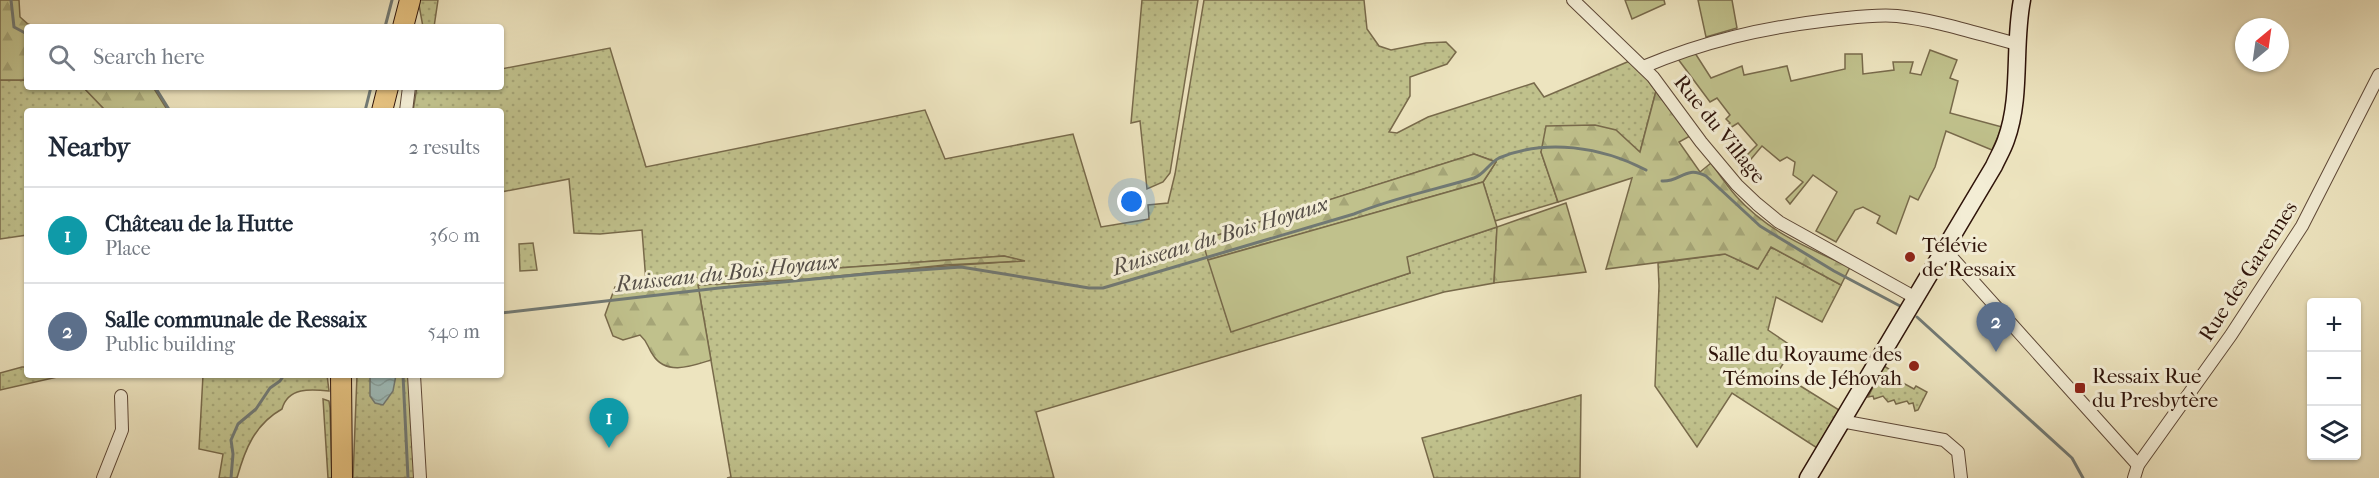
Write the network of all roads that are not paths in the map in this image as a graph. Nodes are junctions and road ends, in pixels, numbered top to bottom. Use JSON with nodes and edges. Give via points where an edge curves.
{"nodes":[{"id":1,"x":1573,"y":0,"type":"edge"},
{"id":2,"x":2022,"y":0,"type":"edge"},
{"id":3,"x":410,"y":1,"type":"edge"},
{"id":4,"x":404,"y":24,"type":"edge"},
{"id":5,"x":414,"y":24,"type":"edge"},
{"id":6,"x":2017,"y":44,"type":"junction"},
{"id":7,"x":1640,"y":63,"type":"junction"},
{"id":8,"x":2379,"y":75,"type":"edge"},
{"id":9,"x":387,"y":90,"type":"edge"},
{"id":10,"x":409,"y":90,"type":"edge"},
{"id":11,"x":383,"y":108,"type":"edge"},
{"id":12,"x":406,"y":108,"type":"edge"},
{"id":13,"x":1944,"y":250,"type":"junction"},
{"id":14,"x":1916,"y":298,"type":"junction"},
{"id":15,"x":341,"y":378,"type":"edge"},
{"id":16,"x":346,"y":378,"type":"edge"},
{"id":17,"x":414,"y":378,"type":"edge"},
{"id":18,"x":121,"y":396,"type":"dead end"},
{"id":19,"x":342,"y":398,"type":"junction"},
{"id":20,"x":1841,"y":421,"type":"junction"},
{"id":21,"x":2138,"y":465,"type":"junction"},
{"id":22,"x":103,"y":478,"type":"edge"},
{"id":23,"x":342,"y":478,"type":"edge"},
{"id":24,"x":420,"y":478,"type":"edge"},
{"id":25,"x":1808,"y":478,"type":"edge"},
{"id":26,"x":1961,"y":478,"type":"edge"},
{"id":27,"x":2134,"y":478,"type":"edge"}],
"edges":[{"from":1,"to":7,"type":"street","name":"Rue du Village"},
{"from":2,"to":6,"type":"street"},
{"from":3,"to":4,"type":"main road"},
{"from":3,"to":5,"type":"street"},
{"from":6,"to":7,"type":"street","via":[[1908,18],[1872,16],[1757,30]]},
{"from":6,"to":13,"type":"street","via":[[2015,100],[2007,140]]},
{"from":7,"to":14,"type":"street","name":"Rue du Village","via":[[1701,142],[1757,204],[1779,222]]},
{"from":8,"to":21,"type":"street","name":"Rue des Garennes","via":[[2302,226],[2231,335]]},
{"from":9,"to":11,"type":"main road"},
{"from":10,"to":12,"type":"street"},
{"from":13,"to":14,"type":"street"},
{"from":13,"to":21,"type":"street"},
{"from":14,"to":20,"type":"street"},
{"from":15,"to":19,"type":"main road"},
{"from":16,"to":19,"type":"main road"},
{"from":17,"to":24,"type":"street"},
{"from":18,"to":22,"type":"street","via":[[122,430]]},
{"from":19,"to":23,"type":"main road"},
{"from":20,"to":25,"type":"street"},
{"from":20,"to":26,"type":"street","via":[[1944,440],[1958,452]]},
{"from":21,"to":27,"type":"street","name":"Rue des Garennes"}]}
